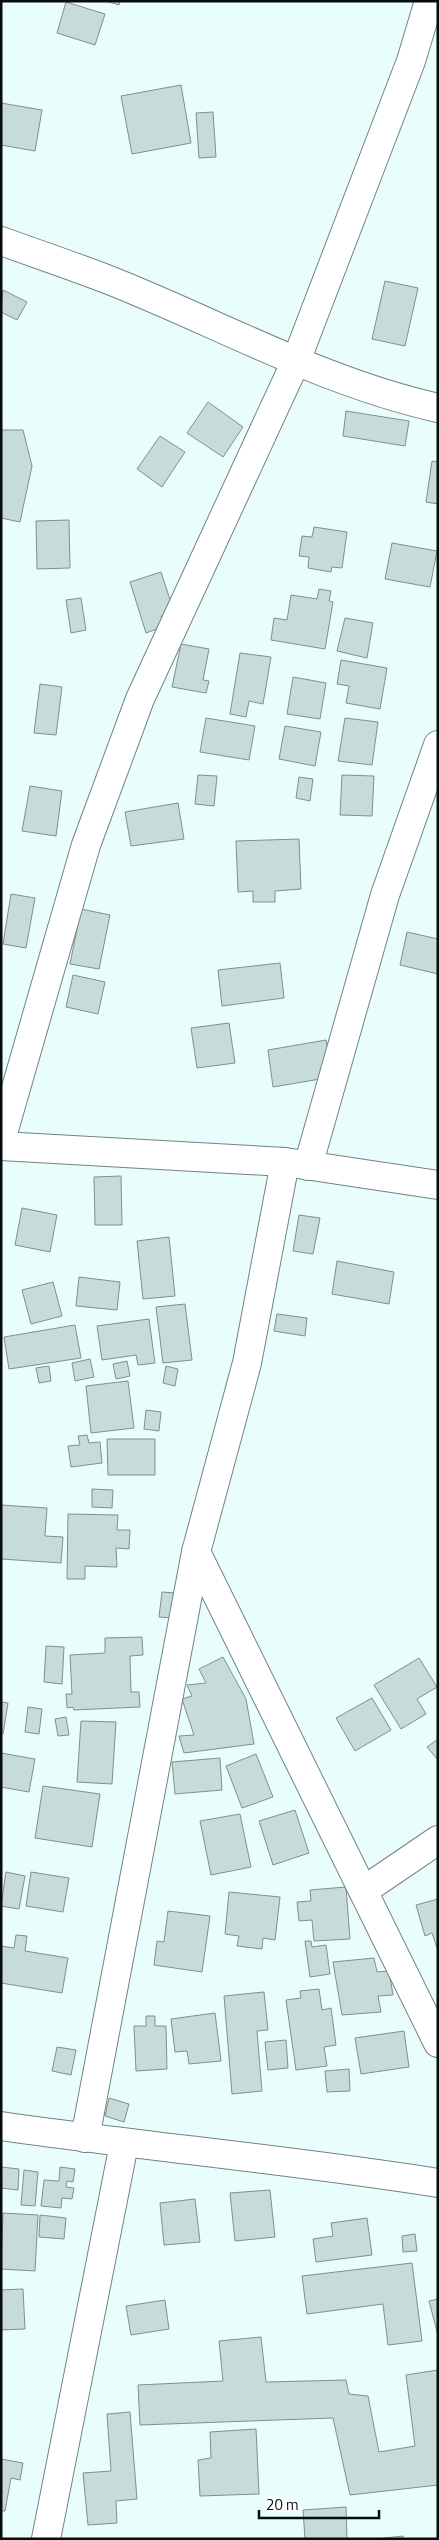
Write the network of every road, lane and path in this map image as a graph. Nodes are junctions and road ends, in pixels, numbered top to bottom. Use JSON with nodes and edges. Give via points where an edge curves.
{"nodes":[{"id":1,"x":428,"y":1,"type":"edge"},
{"id":2,"x":1,"y":241,"type":"edge"},
{"id":3,"x":296,"y":362,"type":"junction"},
{"id":4,"x":438,"y":408,"type":"edge"},
{"id":5,"x":438,"y":745,"type":"edge"},
{"id":6,"x":1,"y":1140,"type":"edge"},
{"id":7,"x":1,"y":1146,"type":"edge"},
{"id":8,"x":296,"y":1164,"type":"junction"},
{"id":9,"x":438,"y":1185,"type":"edge"},
{"id":10,"x":196,"y":1552,"type":"junction"},
{"id":11,"x":438,"y":1840,"type":"edge"},
{"id":12,"x":363,"y":1892,"type":"junction"},
{"id":13,"x":438,"y":2043,"type":"edge"},
{"id":14,"x":1,"y":2126,"type":"edge"},
{"id":15,"x":85,"y":2138,"type":"junction"},
{"id":16,"x":124,"y":2144,"type":"junction"},
{"id":17,"x":438,"y":2182,"type":"edge"},
{"id":18,"x":46,"y":2539,"type":"edge"}],
"edges":[{"from":1,"to":3,"type":"street","via":[[411,61]]},
{"from":2,"to":3,"type":"street","via":[[109,280]]},
{"from":3,"to":4,"type":"street","via":[[406,401]]},
{"from":3,"to":6,"type":"street","via":[[140,699],[86,845]]},
{"from":5,"to":8,"type":"street"},
{"from":7,"to":8,"type":"street"},
{"from":8,"to":9,"type":"street"},
{"from":8,"to":10,"type":"street"},
{"from":10,"to":12,"type":"street"},
{"from":10,"to":15,"type":"street"},
{"from":11,"to":12,"type":"street"},
{"from":12,"to":13,"type":"street"},
{"from":14,"to":15,"type":"street"},
{"from":15,"to":16,"type":"street"},
{"from":16,"to":17,"type":"street","via":[[313,2163]]},
{"from":16,"to":18,"type":"street"}]}
